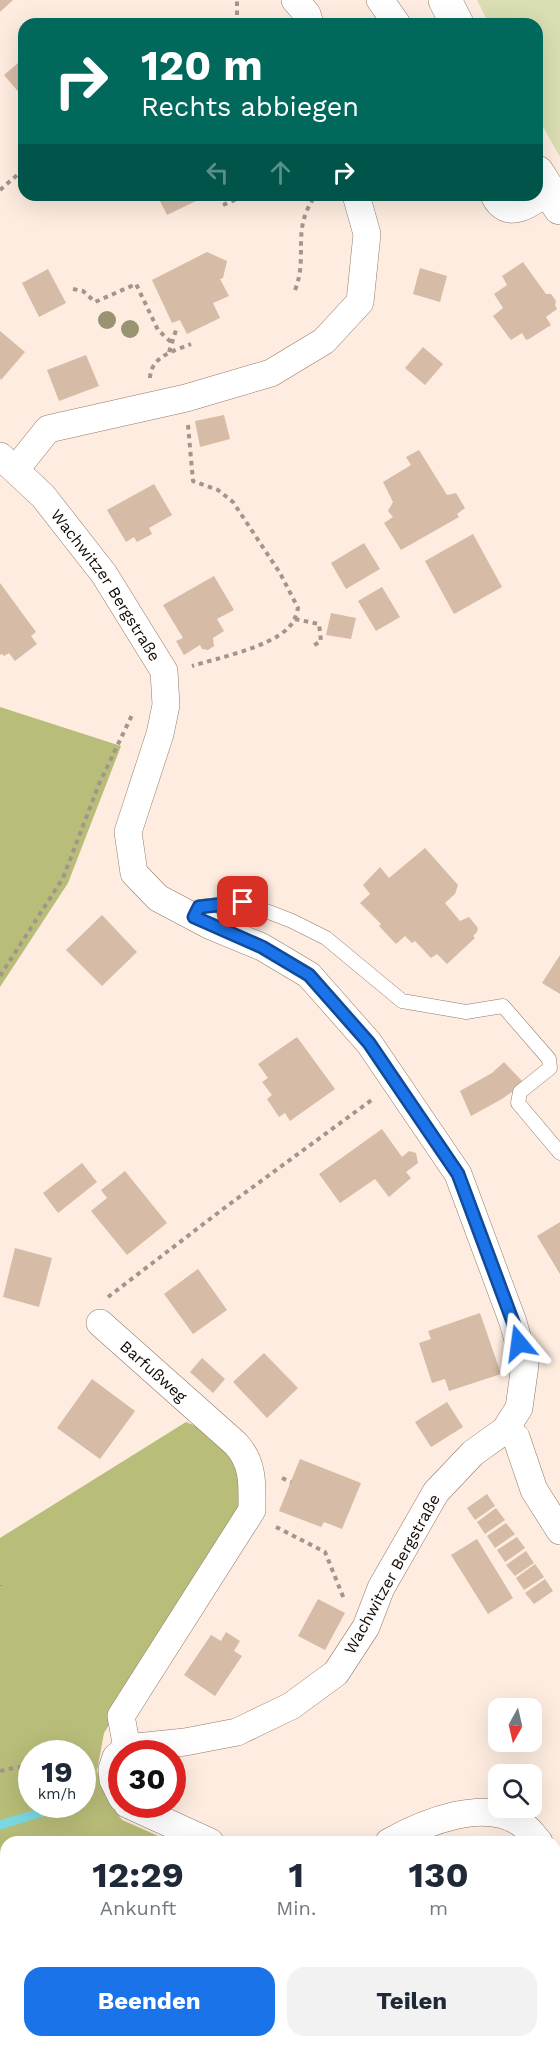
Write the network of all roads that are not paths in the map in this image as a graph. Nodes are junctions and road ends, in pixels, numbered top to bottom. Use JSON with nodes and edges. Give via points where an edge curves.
{"nodes":[{"id":1,"x":295,"y":0,"type":"edge"},
{"id":2,"x":380,"y":0,"type":"edge"},
{"id":3,"x":445,"y":0,"type":"edge"},
{"id":4,"x":308,"y":18,"type":"edge"},
{"id":5,"x":393,"y":18,"type":"edge"},
{"id":6,"x":454,"y":18,"type":"edge"},
{"id":7,"x":358,"y":201,"type":"edge"},
{"id":8,"x":497,"y":201,"type":"edge"},
{"id":9,"x":532,"y":201,"type":"edge"},
{"id":10,"x":8,"y":463,"type":"edge"},
{"id":11,"x":194,"y":917,"type":"junction"},
{"id":12,"x":560,"y":1153,"type":"edge"},
{"id":13,"x":100,"y":1323,"type":"road end"},
{"id":14,"x":505,"y":1430,"type":"junction"},
{"id":15,"x":560,"y":1531,"type":"edge"},
{"id":16,"x":126,"y":1740,"type":"edge"},
{"id":17,"x":186,"y":1742,"type":"edge"},
{"id":18,"x":158,"y":1818,"type":"edge"},
{"id":19,"x":197,"y":1836,"type":"edge"},
{"id":20,"x":399,"y":1836,"type":"edge"},
{"id":21,"x":534,"y":1836,"type":"edge"}],
"edges":[{"from":1,"to":4,"type":"street"},
{"from":2,"to":5,"type":"street"},
{"from":3,"to":6,"type":"main road"},
{"from":7,"to":10,"type":"street","name":"Wachwitzer Bergstraße","via":[[367,234],[360,302],[324,341],[271,373],[186,398],[48,429]]},
{"from":8,"to":9,"type":"street","via":[[504,207],[520,209]]},
{"from":10,"to":11,"type":"street","name":"Wachwitzer Bergstraße","via":[[43,496],[104,574],[164,671],[166,705],[160,734],[128,832],[134,873],[158,898]]},
{"from":11,"to":12,"type":"lane","via":[[199,907],[243,902],[326,938],[402,1002],[466,1012],[503,1006],[549,1059],[549,1068],[520,1092],[518,1103]]},
{"from":11,"to":14,"type":"street","name":"Wachwitzer Bergstraße","via":[[262,947],[309,975],[369,1043],[458,1174],[525,1365],[519,1407]]},
{"from":13,"to":16,"type":"street","name":"Barfußweg","via":[[236,1444],[246,1455],[252,1477],[252,1510],[121,1716]]},
{"from":14,"to":15,"type":"street","via":[[516,1437],[534,1490]]},
{"from":14,"to":17,"type":"street","name":"Wachwitzer Bergstraße","via":[[473,1453],[436,1492],[381,1588],[366,1627],[336,1673],[291,1706],[237,1732]]},
{"from":18,"to":19,"type":"street"},
{"from":20,"to":21,"type":"street","via":[[454,1814],[490,1813],[523,1824]]}]}
